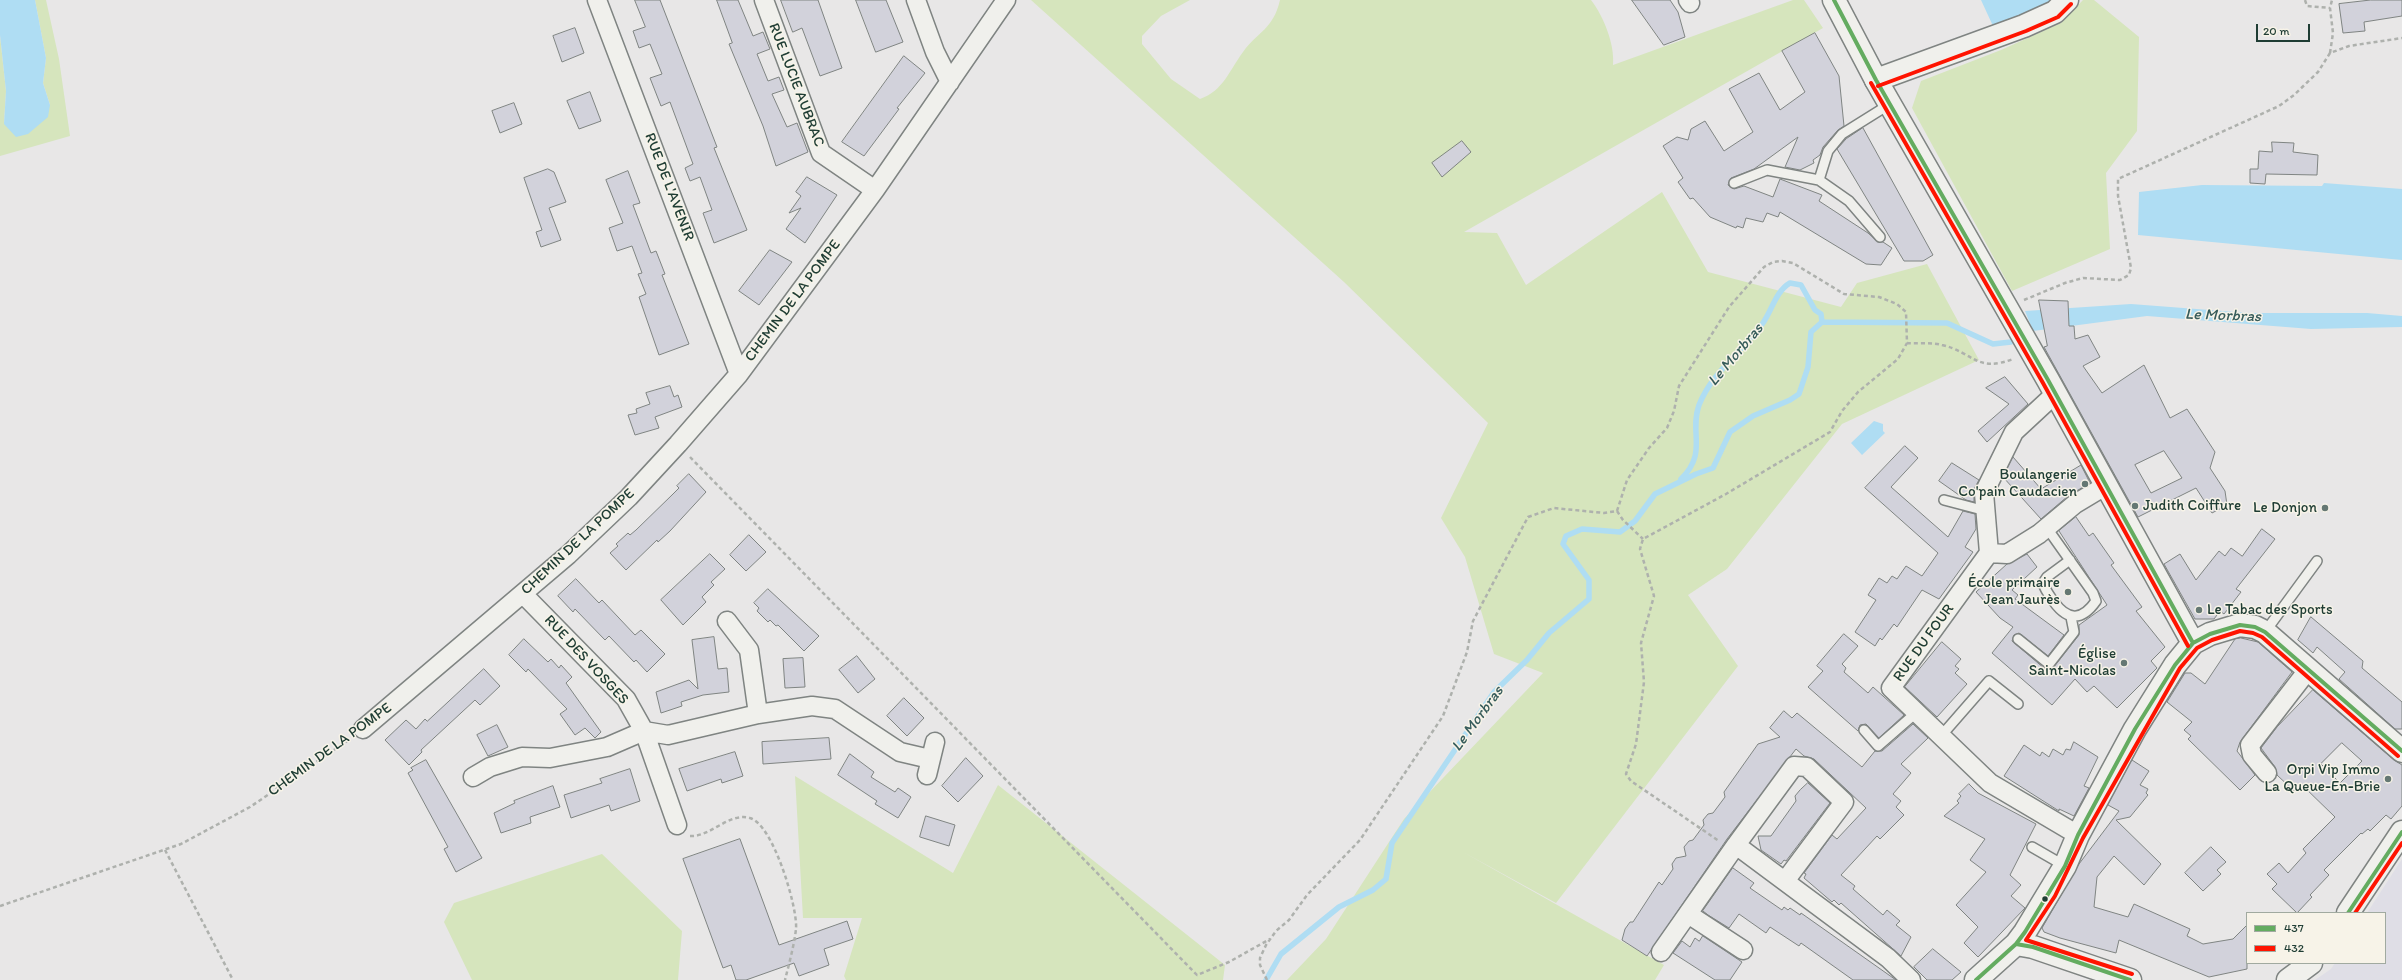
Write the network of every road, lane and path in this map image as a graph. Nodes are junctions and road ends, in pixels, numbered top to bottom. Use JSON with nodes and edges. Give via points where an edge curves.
{"nodes":[{"id":1,"x":597,"y":0,"type":"edge"},
{"id":2,"x":764,"y":0,"type":"edge"},
{"id":3,"x":916,"y":0,"type":"edge"},
{"id":4,"x":1006,"y":0,"type":"edge"},
{"id":5,"x":1834,"y":0,"type":"edge"},
{"id":6,"x":2067,"y":0,"type":"edge"},
{"id":7,"x":2305,"y":0,"type":"edge"},
{"id":8,"x":2332,"y":0,"type":"edge"},
{"id":9,"x":2330,"y":8,"type":"junction"},
{"id":10,"x":2402,"y":38,"type":"edge"},
{"id":11,"x":2330,"y":53,"type":"junction"},
{"id":12,"x":1876,"y":80,"type":"junction"},
{"id":13,"x":950,"y":82,"type":"junction"},
{"id":14,"x":1890,"y":104,"type":"junction"},
{"id":15,"x":1819,"y":180,"type":"junction"},
{"id":16,"x":1734,"y":183,"type":"dead end"},
{"id":17,"x":876,"y":190,"type":"junction"},
{"id":18,"x":1880,"y":238,"type":"dead end"},
{"id":19,"x":2006,"y":309,"type":"junction"},
{"id":20,"x":1907,"y":343,"type":"junction"},
{"id":21,"x":2012,"y":359,"type":"dead end"},
{"id":22,"x":739,"y":374,"type":"junction"},
{"id":23,"x":2055,"y":394,"type":"junction"},
{"id":24,"x":678,"y":444,"type":"junction"},
{"id":25,"x":2105,"y":486,"type":"junction"},
{"id":26,"x":1944,"y":500,"type":"dead end"},
{"id":27,"x":1617,"y":511,"type":"junction"},
{"id":28,"x":1986,"y":511,"type":"junction"},
{"id":29,"x":2047,"y":528,"type":"junction"},
{"id":30,"x":1643,"y":539,"type":"junction"},
{"id":31,"x":1989,"y":553,"type":"junction"},
{"id":32,"x":2070,"y":560,"type":"junction"},
{"id":33,"x":2317,"y":561,"type":"dead end"},
{"id":34,"x":523,"y":594,"type":"junction"},
{"id":35,"x":2071,"y":617,"type":"junction"},
{"id":36,"x":727,"y":621,"type":"dead end"},
{"id":37,"x":2265,"y":632,"type":"junction"},
{"id":38,"x":2018,"y":639,"type":"dead end"},
{"id":39,"x":2193,"y":643,"type":"junction"},
{"id":40,"x":2308,"y":670,"type":"junction"},
{"id":41,"x":2018,"y":704,"type":"dead end"},
{"id":42,"x":1917,"y":712,"type":"junction"},
{"id":43,"x":758,"y":714,"type":"junction"},
{"id":44,"x":363,"y":729,"type":"joint"},
{"id":45,"x":1864,"y":730,"type":"dead end"},
{"id":46,"x":644,"y":731,"type":"junction"},
{"id":47,"x":1941,"y":736,"type":"junction"},
{"id":48,"x":2402,"y":751,"type":"edge"},
{"id":49,"x":930,"y":759,"type":"dead end"},
{"id":50,"x":2267,"y":773,"type":"dead end"},
{"id":51,"x":473,"y":777,"type":"dead end"},
{"id":52,"x":677,"y":825,"type":"joint"},
{"id":53,"x":2402,"y":832,"type":"edge"},
{"id":54,"x":2078,"y":835,"type":"junction"},
{"id":55,"x":2032,"y":847,"type":"dead end"},
{"id":56,"x":1734,"y":848,"type":"junction"},
{"id":57,"x":165,"y":850,"type":"junction"},
{"id":58,"x":2065,"y":866,"type":"junction"},
{"id":59,"x":1785,"y":881,"type":"junction"},
{"id":60,"x":0,"y":906,"type":"edge"},
{"id":61,"x":2349,"y":912,"type":"edge"},
{"id":62,"x":1688,"y":914,"type":"junction"},
{"id":63,"x":1270,"y":939,"type":"junction"},
{"id":64,"x":2016,"y":944,"type":"junction"},
{"id":65,"x":1743,"y":950,"type":"dead end"},
{"id":66,"x":1661,"y":952,"type":"dead end"},
{"id":67,"x":2310,"y":964,"type":"edge"},
{"id":68,"x":1984,"y":977,"type":"edge"},
{"id":69,"x":233,"y":980,"type":"edge"},
{"id":70,"x":786,"y":980,"type":"edge"},
{"id":71,"x":1267,"y":980,"type":"edge"},
{"id":72,"x":1911,"y":980,"type":"edge"},
{"id":73,"x":2130,"y":980,"type":"edge"},
{"id":74,"x":2288,"y":980,"type":"edge"}],
"edges":[{"from":1,"to":22,"type":"street","name":"RUE DE L'AVENIR"},
{"from":2,"to":17,"type":"street","name":"RUE LUCIE AUBRAC","via":[[821,153]]},
{"from":3,"to":13,"type":"street","via":[[935,52]]},
{"from":4,"to":13,"type":"street","name":"CHEMIN DE LA POMPE"},
{"from":5,"to":12,"type":"main road"},
{"from":6,"to":12,"type":"main road","via":[[2055,12],[2030,23]]},
{"from":7,"to":9,"type":"path","via":[[2307,6]]},
{"from":8,"to":9,"type":"path"},
{"from":9,"to":11,"type":"path","via":[[2333,33]]},
{"from":10,"to":11,"type":"path","via":[[2349,46]]},
{"from":11,"to":19,"type":"path","via":[[2318,72],[2279,106],[2251,121],[2118,179],[2118,196],[2131,268],[2129,275],[2120,280],[2083,278],[2065,283]]},
{"from":12,"to":14,"type":"main road"},
{"from":13,"to":17,"type":"street","name":"CHEMIN DE LA POMPE"},
{"from":14,"to":15,"type":"lane","via":[[1842,134],[1828,151]]},
{"from":14,"to":19,"type":"main road"},
{"from":15,"to":16,"type":"lane","via":[[1767,170]]},
{"from":15,"to":18,"type":"lane","via":[[1849,201]]},
{"from":17,"to":22,"type":"street","name":"CHEMIN DE LA POMPE"},
{"from":19,"to":23,"type":"main road"},
{"from":20,"to":21,"type":"path","via":[[1942,345],[1972,359],[1993,365]]},
{"from":20,"to":27,"type":"path","via":[[1906,312],[1897,304],[1879,297],[1844,294],[1793,263],[1773,262],[1764,267],[1729,307],[1679,386],[1674,411],[1667,428],[1649,448],[1627,480]]},
{"from":20,"to":30,"type":"path","via":[[1898,359],[1858,392],[1842,411],[1830,432],[1726,494]]},
{"from":22,"to":24,"type":"street","name":"CHEMIN DE LA POMPE"},
{"from":23,"to":25,"type":"main road"},
{"from":23,"to":28,"type":"street","via":[[2014,432],[1984,493]]},
{"from":24,"to":34,"type":"street","name":"CHEMIN DE LA POMPE","via":[[629,497]]},
{"from":24,"to":63,"type":"path","via":[[1197,975],[1229,962]]},
{"from":25,"to":29,"type":"street","via":[[2075,504]]},
{"from":25,"to":39,"type":"main road"},
{"from":26,"to":28,"type":"lane"},
{"from":27,"to":30,"type":"path"},
{"from":27,"to":63,"type":"path","via":[[1604,513],[1554,508],[1528,517],[1473,621],[1467,652],[1443,716],[1360,840],[1307,895],[1289,920]]},
{"from":28,"to":31,"type":"street"},
{"from":29,"to":31,"type":"street","via":[[2007,554]]},
{"from":29,"to":32,"type":"lane"},
{"from":30,"to":56,"type":"path","via":[[1640,549],[1654,596],[1641,643],[1644,682],[1636,744],[1626,774],[1655,798]]},
{"from":31,"to":42,"type":"street","name":"RUE DU FOUR","via":[[1891,688]]},
{"from":32,"to":35,"type":"lane","via":[[2094,593],[2096,601],[2078,616]]},
{"from":32,"to":35,"type":"lane","via":[[2043,583],[2062,613]]},
{"from":33,"to":37,"type":"lane"},
{"from":34,"to":44,"type":"street","name":"CHEMIN DE LA POMPE"},
{"from":34,"to":46,"type":"street","name":"RUE DES VOSGES","via":[[626,699]]},
{"from":35,"to":38,"type":"lane","via":[[2074,632],[2049,664]]},
{"from":36,"to":43,"type":"street","via":[[750,650]]},
{"from":37,"to":39,"type":"main road","via":[[2255,627],[2240,625],[2210,634]]},
{"from":37,"to":40,"type":"main road"},
{"from":39,"to":54,"type":"main road","via":[[2175,665],[2135,729]]},
{"from":40,"to":48,"type":"main road"},
{"from":40,"to":50,"type":"street","via":[[2250,745],[2252,755]]},
{"from":41,"to":47,"type":"lane","via":[[1989,681]]},
{"from":42,"to":45,"type":"lane","via":[[1878,746]]},
{"from":42,"to":47,"type":"street","name":"RUE DU FOUR"},
{"from":43,"to":46,"type":"street","via":[[668,736]]},
{"from":43,"to":49,"type":"street","via":[[812,706],[835,709],[900,752]]},
{"from":44,"to":57,"type":"path","name":"CHEMIN DE LA POMPE","via":[[250,807]]},
{"from":46,"to":51,"type":"street","via":[[607,747],[550,758],[522,757],[490,767]]},
{"from":46,"to":52,"type":"street","name":"RUE DES VOSGES"},
{"from":47,"to":54,"type":"street","name":"RUE DU FOUR","via":[[1990,783]]},
{"from":52,"to":70,"type":"path","via":[[683,836],[694,836],[727,822],[749,817],[757,820],[774,845],[790,896],[796,928]]},
{"from":53,"to":61,"type":"main road"},
{"from":54,"to":58,"type":"main road"},
{"from":55,"to":58,"type":"lane"},
{"from":56,"to":59,"type":"street"},
{"from":56,"to":59,"type":"street","via":[[1794,766],[1807,767],[1844,802]]},
{"from":56,"to":62,"type":"street"},
{"from":57,"to":60,"type":"path","name":"CHEMIN DE LA POMPE"},
{"from":57,"to":69,"type":"path"},
{"from":58,"to":64,"type":"main road"},
{"from":59,"to":72,"type":"street","via":[[1888,958]]},
{"from":62,"to":65,"type":"street"},
{"from":62,"to":66,"type":"street"},
{"from":63,"to":71,"type":"path","via":[[1260,958],[1261,968]]},
{"from":64,"to":68,"type":"main road"},
{"from":64,"to":73,"type":"main road","via":[[2033,947]]},
{"from":67,"to":74,"type":"main road"}]}
